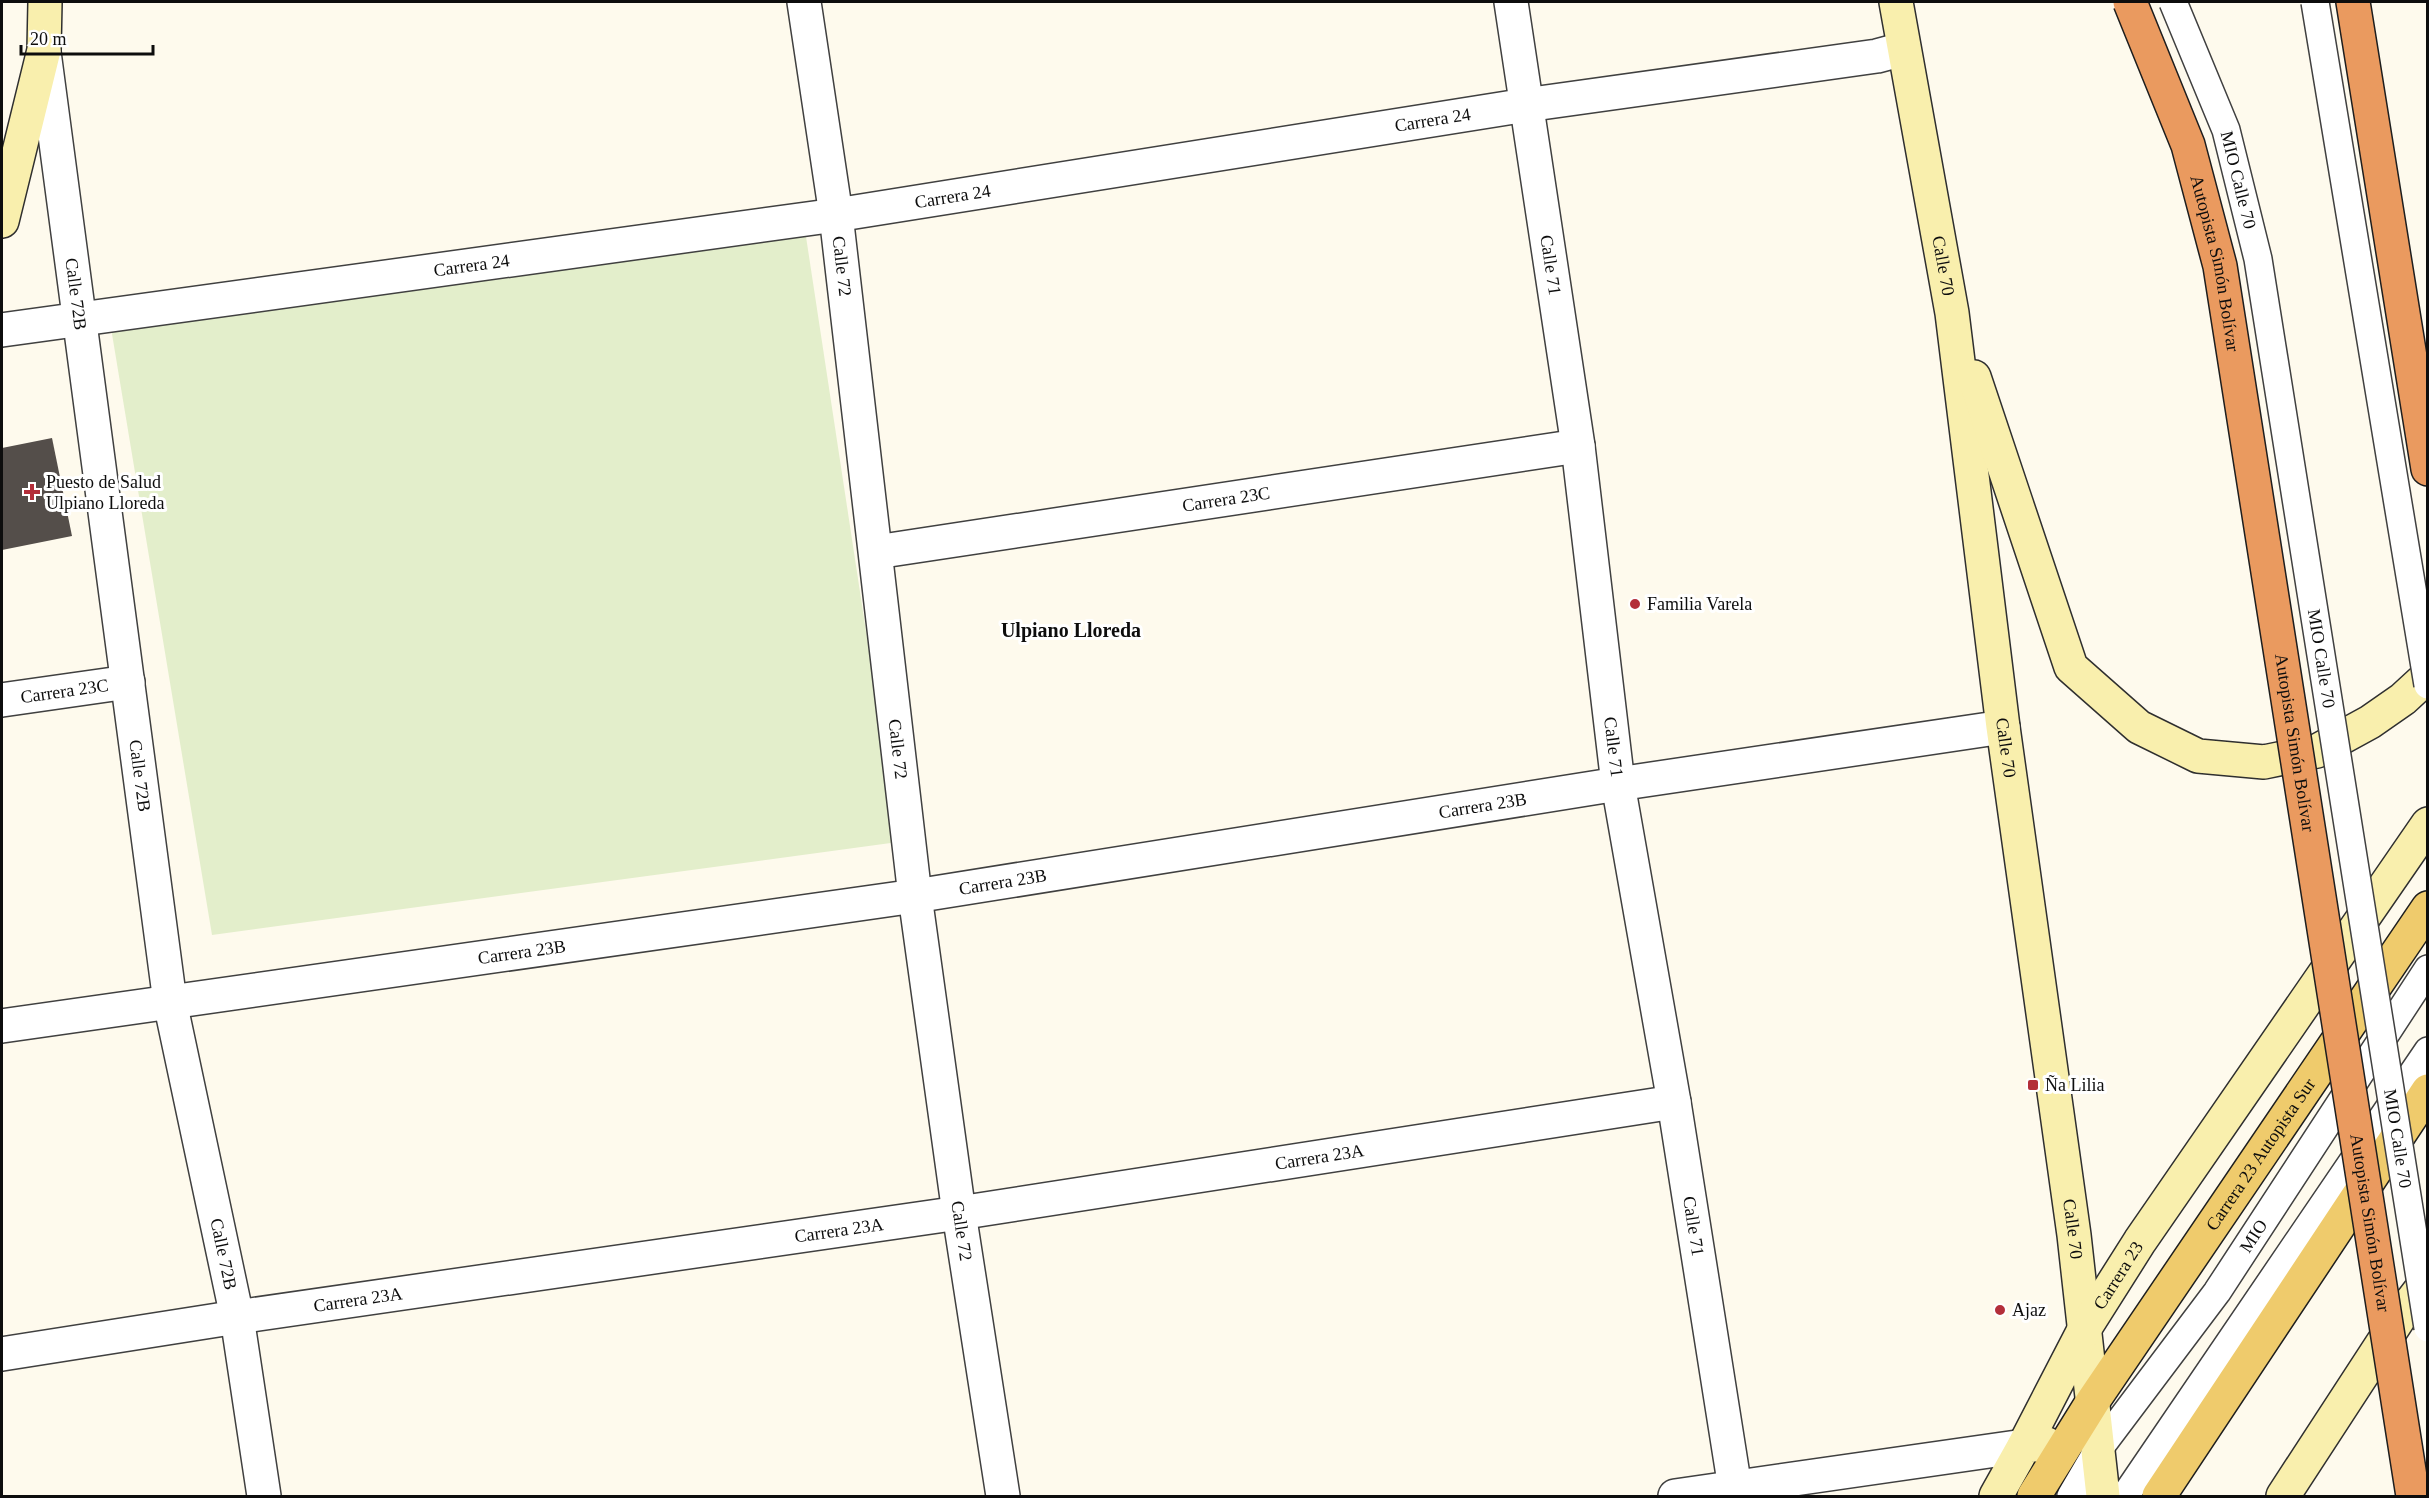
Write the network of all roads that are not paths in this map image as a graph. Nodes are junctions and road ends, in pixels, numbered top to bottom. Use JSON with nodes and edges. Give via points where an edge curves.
{"nodes":[{"id":1,"x":45,"y":2,"type":"edge"},
{"id":2,"x":804,"y":2,"type":"edge"},
{"id":3,"x":1511,"y":2,"type":"edge"},
{"id":4,"x":1896,"y":2,"type":"edge"},
{"id":5,"x":2130,"y":2,"type":"edge"},
{"id":6,"x":2173,"y":2,"type":"edge"},
{"id":7,"x":2315,"y":2,"type":"edge"},
{"id":8,"x":2353,"y":2,"type":"edge"},
{"id":9,"x":1903,"y":49,"type":"junction"},
{"id":10,"x":44,"y":50,"type":"junction"},
{"id":11,"x":1526,"y":105,"type":"junction"},
{"id":12,"x":836,"y":215,"type":"junction"},
{"id":13,"x":2,"y":221,"type":"edge"},
{"id":14,"x":1952,"y":313,"type":"junction"},
{"id":15,"x":80,"y":318,"type":"junction"},
{"id":16,"x":2,"y":330,"type":"edge"},
{"id":17,"x":1578,"y":446,"type":"junction"},
{"id":18,"x":2427,"y":469,"type":"edge"},
{"id":19,"x":876,"y":552,"type":"junction"},
{"id":20,"x":2427,"y":676,"type":"edge"},
{"id":21,"x":128,"y":682,"type":"junction"},
{"id":22,"x":2427,"y":685,"type":"edge"},
{"id":23,"x":2,"y":700,"type":"edge"},
{"id":24,"x":2003,"y":727,"type":"junction"},
{"id":25,"x":1618,"y":784,"type":"junction"},
{"id":26,"x":2427,"y":824,"type":"edge"},
{"id":27,"x":915,"y":896,"type":"junction"},
{"id":28,"x":2427,"y":908,"type":"edge"},
{"id":29,"x":2427,"y":969,"type":"edge"},
{"id":30,"x":170,"y":1002,"type":"junction"},
{"id":31,"x":2,"y":1026,"type":"edge"},
{"id":32,"x":2427,"y":1051,"type":"edge"},
{"id":33,"x":2427,"y":1091,"type":"edge"},
{"id":34,"x":1674,"y":1102,"type":"junction"},
{"id":35,"x":959,"y":1213,"type":"junction"},
{"id":36,"x":2427,"y":1280,"type":"edge"},
{"id":37,"x":237,"y":1317,"type":"junction"},
{"id":38,"x":2085,"y":1328,"type":"junction"},
{"id":39,"x":2427,"y":1328,"type":"edge"},
{"id":40,"x":2,"y":1354,"type":"edge"},
{"id":41,"x":2093,"y":1401,"type":"junction"},
{"id":42,"x":2066,"y":1443,"type":"junction"},
{"id":43,"x":2024,"y":1446,"type":"junction"},
{"id":44,"x":2098,"y":1450,"type":"junction"},
{"id":45,"x":1735,"y":1488,"type":"junction"},
{"id":46,"x":264,"y":1497,"type":"edge"},
{"id":47,"x":1003,"y":1497,"type":"edge"},
{"id":48,"x":1675,"y":1497,"type":"edge"},
{"id":49,"x":1996,"y":1497,"type":"edge"},
{"id":50,"x":2034,"y":1497,"type":"edge"},
{"id":51,"x":2071,"y":1497,"type":"edge"},
{"id":52,"x":2103,"y":1497,"type":"edge"},
{"id":53,"x":2125,"y":1497,"type":"edge"},
{"id":54,"x":2158,"y":1497,"type":"edge"},
{"id":55,"x":2283,"y":1497,"type":"edge"},
{"id":56,"x":2413,"y":1497,"type":"edge"}],
"edges":[{"from":1,"to":10,"type":"street","name":"Calle 72B"},
{"from":2,"to":12,"type":"street","name":"Calle 72"},
{"from":3,"to":11,"type":"street","name":"Calle 71"},
{"from":4,"to":9,"type":"street","name":"Calle 70"},
{"from":5,"to":56,"type":"highway","name":"Autopista Simón Bolívar","bridge":true,"via":[[2188,145],[2220,266]]},
{"from":6,"to":39,"type":"lane","name":"MIO Calle 70","bridge":true,"via":[[2226,129],[2258,259]]},
{"from":7,"to":22,"type":"lane","bridge":true},
{"from":8,"to":18,"type":"highway"},
{"from":9,"to":11,"type":"street","name":"Carrera 24","via":[[1877,56]]},
{"from":9,"to":14,"type":"street","name":"Calle 70"},
{"from":10,"to":13,"type":"street","name":"Calle 72B"},
{"from":10,"to":15,"type":"street","name":"Calle 72B"},
{"from":11,"to":12,"type":"street","name":"Carrera 24"},
{"from":11,"to":17,"type":"street","name":"Calle 71"},
{"from":12,"to":15,"type":"street","name":"Carrera 24"},
{"from":12,"to":19,"type":"street","name":"Calle 72"},
{"from":14,"to":20,"type":"street","via":[[2071,667],[2139,727],[2198,756],[2264,762],[2317,751],[2370,722]]},
{"from":14,"to":24,"type":"street","name":"Calle 70"},
{"from":15,"to":16,"type":"street","name":"Carrera 24"},
{"from":15,"to":21,"type":"street","name":"Calle 72B"},
{"from":17,"to":19,"type":"street","name":"Carrera 23C"},
{"from":17,"to":25,"type":"street","name":"Calle 71"},
{"from":19,"to":27,"type":"street","name":"Calle 72"},
{"from":21,"to":23,"type":"street","name":"Carrera 23C"},
{"from":21,"to":30,"type":"street","name":"Calle 72B"},
{"from":24,"to":25,"type":"street","name":"Carrera 23B"},
{"from":24,"to":38,"type":"street","name":"Calle 70"},
{"from":25,"to":27,"type":"street","name":"Carrera 23B"},
{"from":25,"to":34,"type":"street","name":"Calle 71"},
{"from":26,"to":38,"type":"street","name":"Carrera 23","via":[[2146,1232]]},
{"from":27,"to":30,"type":"street","name":"Carrera 23B"},
{"from":27,"to":35,"type":"street","name":"Calle 72"},
{"from":28,"to":41,"type":"main road","name":"Carrera 23 Autopista Sur"},
{"from":29,"to":44,"type":"lane","name":"MIO","via":[[2217,1292]]},
{"from":30,"to":31,"type":"street","name":"Carrera 23B"},
{"from":30,"to":37,"type":"street","name":"Calle 72B"},
{"from":32,"to":53,"type":"lane"},
{"from":33,"to":54,"type":"main road"},
{"from":34,"to":35,"type":"street","name":"Carrera 23A"},
{"from":34,"to":45,"type":"street","name":"Calle 71"},
{"from":35,"to":37,"type":"street","name":"Carrera 23A"},
{"from":35,"to":47,"type":"street","name":"Calle 72"},
{"from":36,"to":55,"type":"street"},
{"from":37,"to":40,"type":"street","name":"Carrera 23A"},
{"from":37,"to":46,"type":"street","name":"Calle 72B"},
{"from":38,"to":41,"type":"street","name":"Calle 70"},
{"from":38,"to":43,"type":"street","name":"Carrera 23"},
{"from":41,"to":42,"type":"main road"},
{"from":41,"to":44,"type":"street","name":"Calle 70"},
{"from":42,"to":43,"type":"street"},
{"from":42,"to":50,"type":"main road"},
{"from":43,"to":45,"type":"street"},
{"from":43,"to":49,"type":"street","name":"Carrera 23"},
{"from":44,"to":51,"type":"lane","name":"MIO"},
{"from":44,"to":52,"type":"street","name":"Calle 70"},
{"from":45,"to":48,"type":"street"}]}
